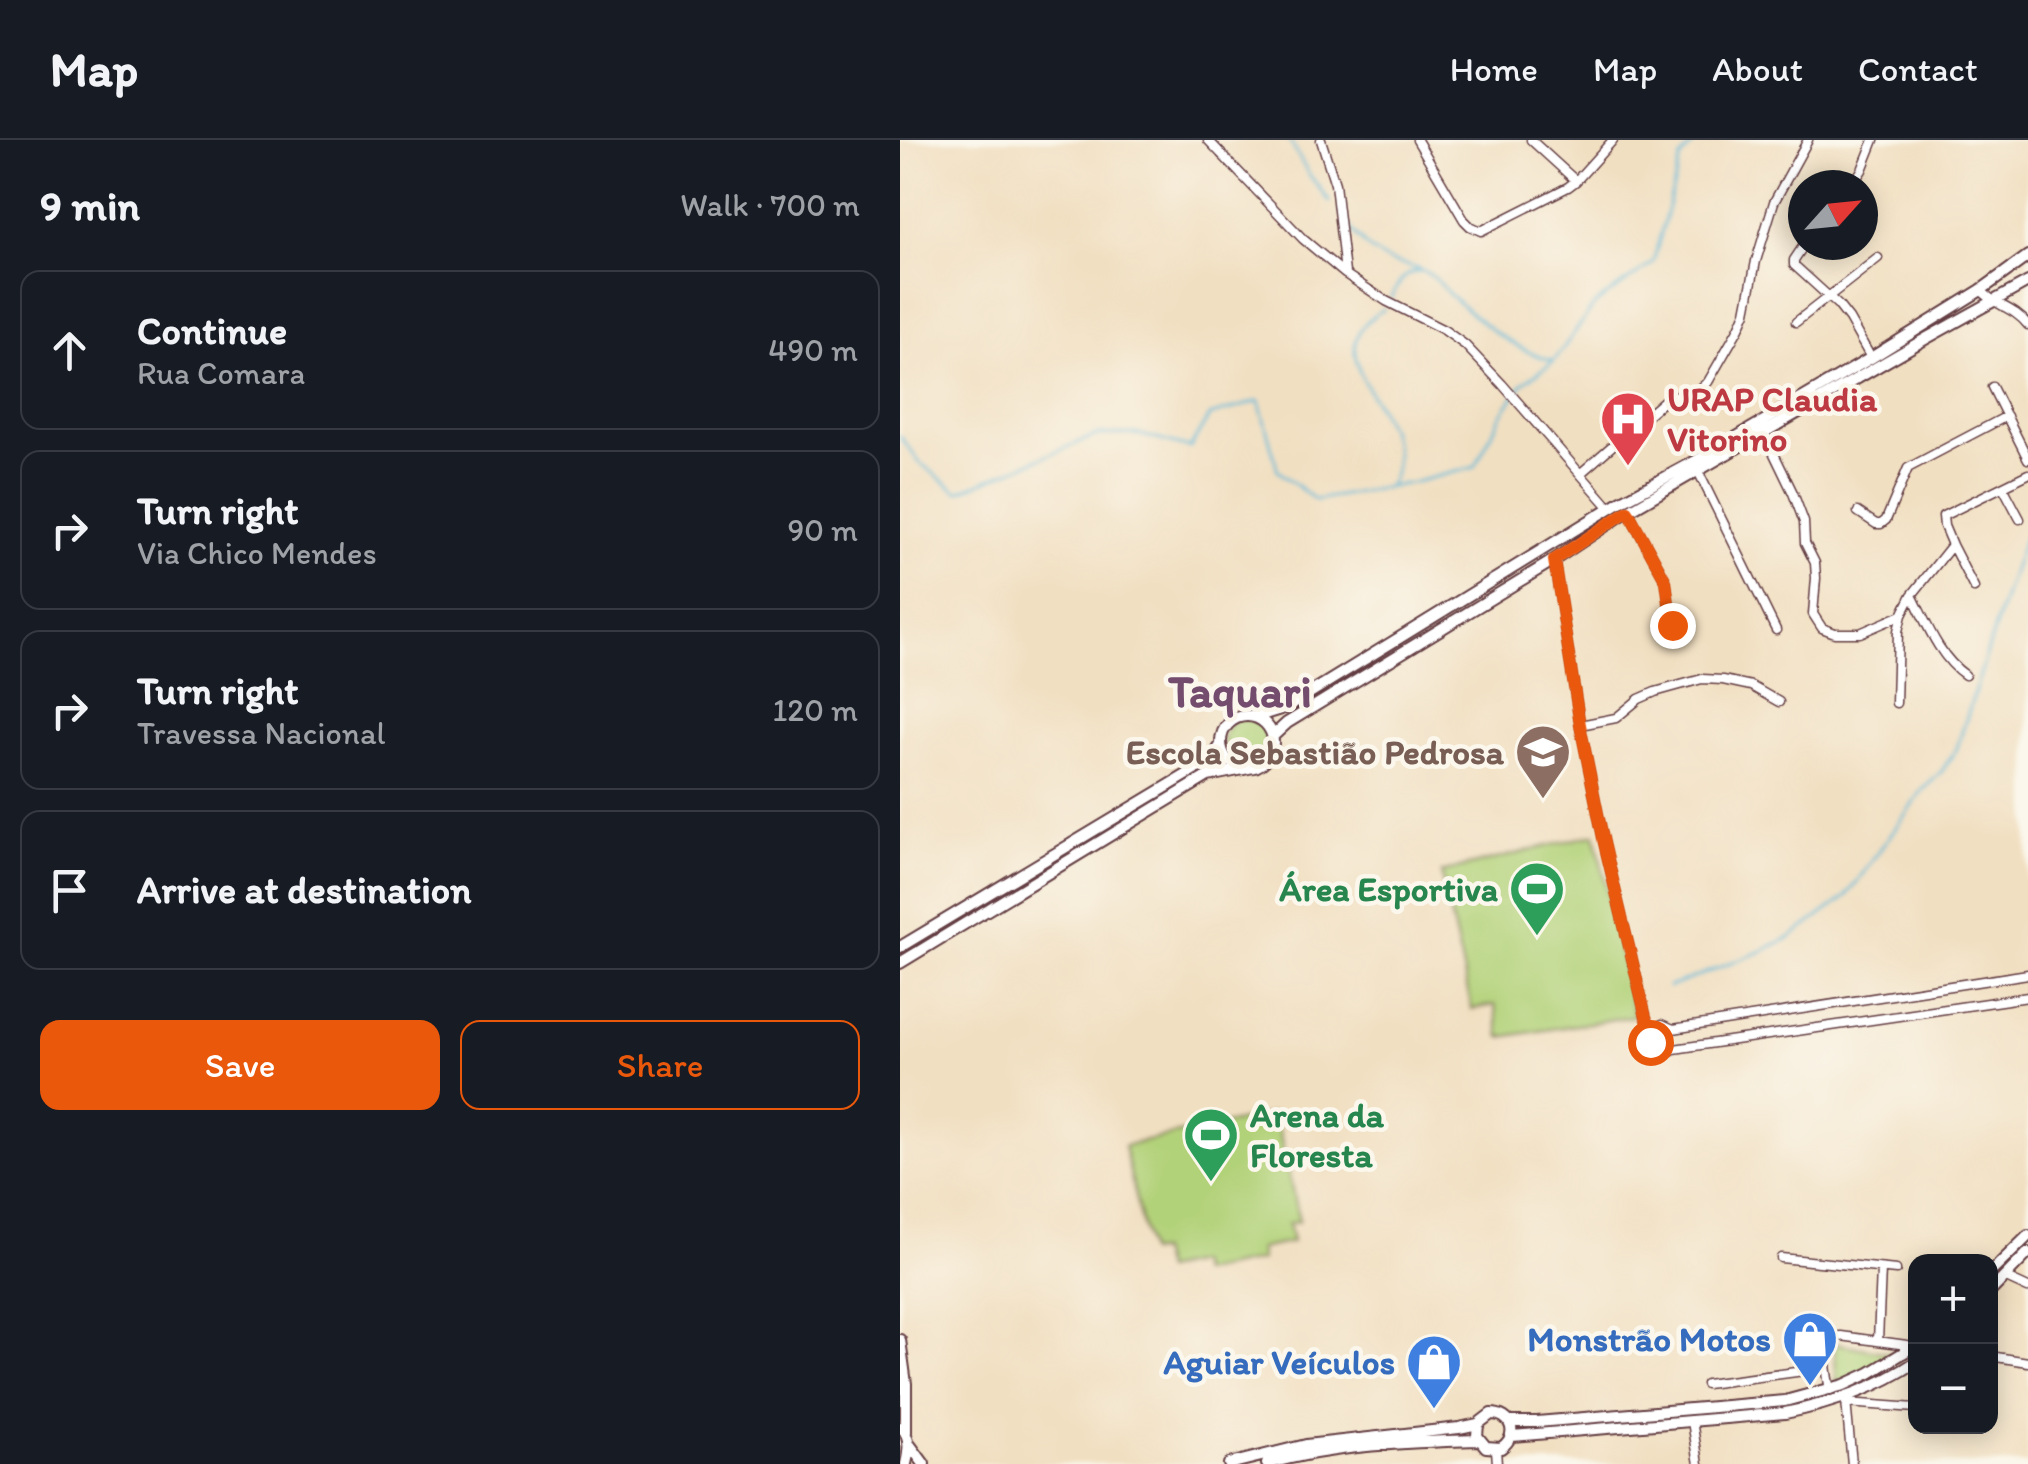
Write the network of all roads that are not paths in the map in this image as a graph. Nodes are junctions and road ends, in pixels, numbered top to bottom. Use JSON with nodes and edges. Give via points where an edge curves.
{"nodes":[{"id":1,"x":1208,"y":140,"type":"edge"},
{"id":2,"x":1321,"y":140,"type":"edge"},
{"id":3,"x":1417,"y":140,"type":"edge"},
{"id":4,"x":1531,"y":140,"type":"edge"},
{"id":5,"x":1613,"y":140,"type":"edge"},
{"id":6,"x":1808,"y":140,"type":"edge"},
{"id":7,"x":1874,"y":140,"type":"edge"},
{"id":8,"x":1862,"y":170,"type":"edge"},
{"id":9,"x":1576,"y":181,"type":"junction"},
{"id":10,"x":2028,"y":256,"type":"edge"},
{"id":11,"x":1795,"y":260,"type":"edge"},
{"id":12,"x":1875,"y":260,"type":"edge"},
{"id":13,"x":1345,"y":274,"type":"junction"},
{"id":14,"x":2028,"y":282,"type":"edge"},
{"id":15,"x":1981,"y":290,"type":"junction"},
{"id":16,"x":1829,"y":297,"type":"junction"},
{"id":17,"x":1994,"y":300,"type":"junction"},
{"id":18,"x":1796,"y":322,"type":"dead end"},
{"id":19,"x":2028,"y":325,"type":"edge"},
{"id":20,"x":1871,"y":358,"type":"junction"},
{"id":21,"x":1992,"y":387,"type":"dead end"},
{"id":22,"x":2007,"y":416,"type":"junction"},
{"id":23,"x":1764,"y":434,"type":"junction"},
{"id":24,"x":2028,"y":459,"type":"edge"},
{"id":25,"x":1698,"y":471,"type":"junction"},
{"id":26,"x":1580,"y":473,"type":"junction"},
{"id":27,"x":2028,"y":474,"type":"edge"},
{"id":28,"x":2003,"y":487,"type":"junction"},
{"id":29,"x":1610,"y":508,"type":"junction"},
{"id":30,"x":1628,"y":511,"type":"junction"},
{"id":31,"x":1858,"y":512,"type":"dead end"},
{"id":32,"x":2020,"y":518,"type":"dead end"},
{"id":33,"x":1952,"y":545,"type":"junction"},
{"id":34,"x":1554,"y":560,"type":"junction"},
{"id":35,"x":1974,"y":588,"type":"dead end"},
{"id":36,"x":1912,"y":595,"type":"junction"},
{"id":37,"x":1902,"y":614,"type":"junction"},
{"id":38,"x":1672,"y":625,"type":"dead end"},
{"id":39,"x":1776,"y":630,"type":"dead end"},
{"id":40,"x":1965,"y":675,"type":"dead end"},
{"id":41,"x":1779,"y":702,"type":"dead end"},
{"id":42,"x":1896,"y":703,"type":"dead end"},
{"id":43,"x":1256,"y":717,"type":"junction"},
{"id":44,"x":1580,"y":725,"type":"junction"},
{"id":45,"x":1272,"y":736,"type":"junction"},
{"id":46,"x":1221,"y":745,"type":"junction"},
{"id":47,"x":1249,"y":768,"type":"junction"},
{"id":48,"x":900,"y":948,"type":"edge"},
{"id":49,"x":900,"y":963,"type":"edge"},
{"id":50,"x":2028,"y":974,"type":"edge"},
{"id":51,"x":2028,"y":997,"type":"edge"},
{"id":52,"x":1674,"y":1029,"type":"junction"},
{"id":53,"x":1652,"y":1031,"type":"junction"},
{"id":54,"x":1674,"y":1049,"type":"junction"},
{"id":55,"x":2028,"y":1236,"type":"edge"},
{"id":56,"x":2028,"y":1253,"type":"edge"},
{"id":57,"x":1781,"y":1258,"type":"dead end"},
{"id":58,"x":1998,"y":1265,"type":"edge"},
{"id":59,"x":1881,"y":1270,"type":"junction"},
{"id":60,"x":1896,"y":1270,"type":"dead end"},
{"id":61,"x":2004,"y":1277,"type":"junction"},
{"id":62,"x":1998,"y":1283,"type":"edge"},
{"id":63,"x":2028,"y":1288,"type":"edge"},
{"id":64,"x":900,"y":1340,"type":"edge"},
{"id":65,"x":1878,"y":1341,"type":"junction"},
{"id":66,"x":1908,"y":1344,"type":"edge"},
{"id":67,"x":1908,"y":1349,"type":"edge"},
{"id":68,"x":1998,"y":1357,"type":"edge"},
{"id":69,"x":2028,"y":1362,"type":"edge"},
{"id":70,"x":1908,"y":1366,"type":"edge"},
{"id":71,"x":1826,"y":1368,"type":"junction"},
{"id":72,"x":1706,"y":1384,"type":"dead end"},
{"id":73,"x":1830,"y":1390,"type":"junction"},
{"id":74,"x":1846,"y":1400,"type":"junction"},
{"id":75,"x":1908,"y":1407,"type":"edge"},
{"id":76,"x":1692,"y":1421,"type":"junction"},
{"id":77,"x":1510,"y":1422,"type":"junction"},
{"id":78,"x":1478,"y":1424,"type":"junction"},
{"id":79,"x":905,"y":1434,"type":"edge"},
{"id":80,"x":1512,"y":1436,"type":"junction"},
{"id":81,"x":1479,"y":1440,"type":"junction"},
{"id":82,"x":1496,"y":1450,"type":"junction"},
{"id":83,"x":906,"y":1464,"type":"edge"},
{"id":84,"x":924,"y":1464,"type":"edge"},
{"id":85,"x":1230,"y":1464,"type":"edge"},
{"id":86,"x":1266,"y":1464,"type":"edge"},
{"id":87,"x":1497,"y":1464,"type":"edge"},
{"id":88,"x":1699,"y":1464,"type":"edge"},
{"id":89,"x":1852,"y":1464,"type":"edge"}],
"edges":[{"from":1,"to":13,"type":"street"},
{"from":2,"to":13,"type":"street","via":[[1335,184]]},
{"from":3,"to":9,"type":"street","via":[[1462,216],[1478,230]]},
{"from":4,"to":9,"type":"street"},
{"from":5,"to":9,"type":"street"},
{"from":6,"to":26,"type":"street","via":[[1770,212],[1746,312],[1708,382],[1667,398]]},
{"from":7,"to":8,"type":"street"},
{"from":10,"to":15,"type":"main road"},
{"from":11,"to":16,"type":"street"},
{"from":12,"to":16,"type":"street"},
{"from":13,"to":26,"type":"street","via":[[1465,346]]},
{"from":14,"to":17,"type":"main road"},
{"from":15,"to":17,"type":"street"},
{"from":15,"to":20,"type":"main road"},
{"from":16,"to":18,"type":"street"},
{"from":16,"to":20,"type":"street"},
{"from":17,"to":19,"type":"street"},
{"from":17,"to":23,"type":"main road"},
{"from":20,"to":29,"type":"main road"},
{"from":21,"to":22,"type":"street"},
{"from":22,"to":24,"type":"street"},
{"from":22,"to":31,"type":"street","via":[[1908,468],[1881,524]]},
{"from":23,"to":25,"type":"main road"},
{"from":23,"to":37,"type":"street","via":[[1804,522],[1815,564],[1816,622],[1850,635]]},
{"from":25,"to":30,"type":"main road"},
{"from":25,"to":39,"type":"street"},
{"from":26,"to":29,"type":"street"},
{"from":27,"to":28,"type":"street"},
{"from":28,"to":32,"type":"street"},
{"from":28,"to":33,"type":"street","via":[[1943,516]]},
{"from":29,"to":43,"type":"main road","via":[[1287,707]]},
{"from":30,"to":34,"type":"main road"},
{"from":30,"to":38,"type":"street","via":[[1666,581]]},
{"from":33,"to":35,"type":"street"},
{"from":33,"to":36,"type":"street"},
{"from":34,"to":44,"type":"street"},
{"from":34,"to":45,"type":"main road"},
{"from":36,"to":37,"type":"street"},
{"from":36,"to":40,"type":"street","via":[[1940,647]]},
{"from":37,"to":42,"type":"street"},
{"from":41,"to":44,"type":"street","via":[[1751,686],[1702,680],[1639,699],[1616,718]]},
{"from":43,"to":45,"type":"main road"},
{"from":43,"to":46,"type":"main road","via":[[1235,718]]},
{"from":44,"to":53,"type":"street"},
{"from":45,"to":47,"type":"main road","via":[[1268,757]]},
{"from":46,"to":47,"type":"main road","via":[[1232,764]]},
{"from":46,"to":48,"type":"main road","via":[[1203,765]]},
{"from":47,"to":49,"type":"main road","via":[[1208,776]]},
{"from":50,"to":52,"type":"street"},
{"from":51,"to":54,"type":"street"},
{"from":52,"to":53,"type":"street","via":[[1662,1024]]},
{"from":52,"to":54,"type":"street"},
{"from":53,"to":54,"type":"street","via":[[1655,1050]]},
{"from":55,"to":58,"type":"main road"},
{"from":56,"to":61,"type":"main road"},
{"from":57,"to":59,"type":"street"},
{"from":59,"to":60,"type":"street"},
{"from":59,"to":65,"type":"street"},
{"from":61,"to":62,"type":"main road"},
{"from":61,"to":63,"type":"street"},
{"from":64,"to":79,"type":"main road"},
{"from":65,"to":66,"type":"street"},
{"from":65,"to":71,"type":"street","via":[[1834,1337]]},
{"from":67,"to":73,"type":"main road"},
{"from":68,"to":69,"type":"street"},
{"from":70,"to":74,"type":"main road"},
{"from":71,"to":72,"type":"street"},
{"from":71,"to":73,"type":"street"},
{"from":73,"to":77,"type":"main road","via":[[1784,1401]]},
{"from":74,"to":75,"type":"street"},
{"from":74,"to":76,"type":"main road"},
{"from":74,"to":89,"type":"street"},
{"from":76,"to":80,"type":"main road"},
{"from":76,"to":88,"type":"street"},
{"from":77,"to":78,"type":"main road","via":[[1496,1414]]},
{"from":77,"to":80,"type":"main road"},
{"from":78,"to":81,"type":"main road"},
{"from":78,"to":85,"type":"main road","via":[[1306,1445]]},
{"from":79,"to":83,"type":"main road"},
{"from":79,"to":84,"type":"main road"},
{"from":80,"to":82,"type":"main road"},
{"from":81,"to":82,"type":"main road"},
{"from":81,"to":86,"type":"main road","via":[[1350,1448]]},
{"from":82,"to":87,"type":"street"}]}
